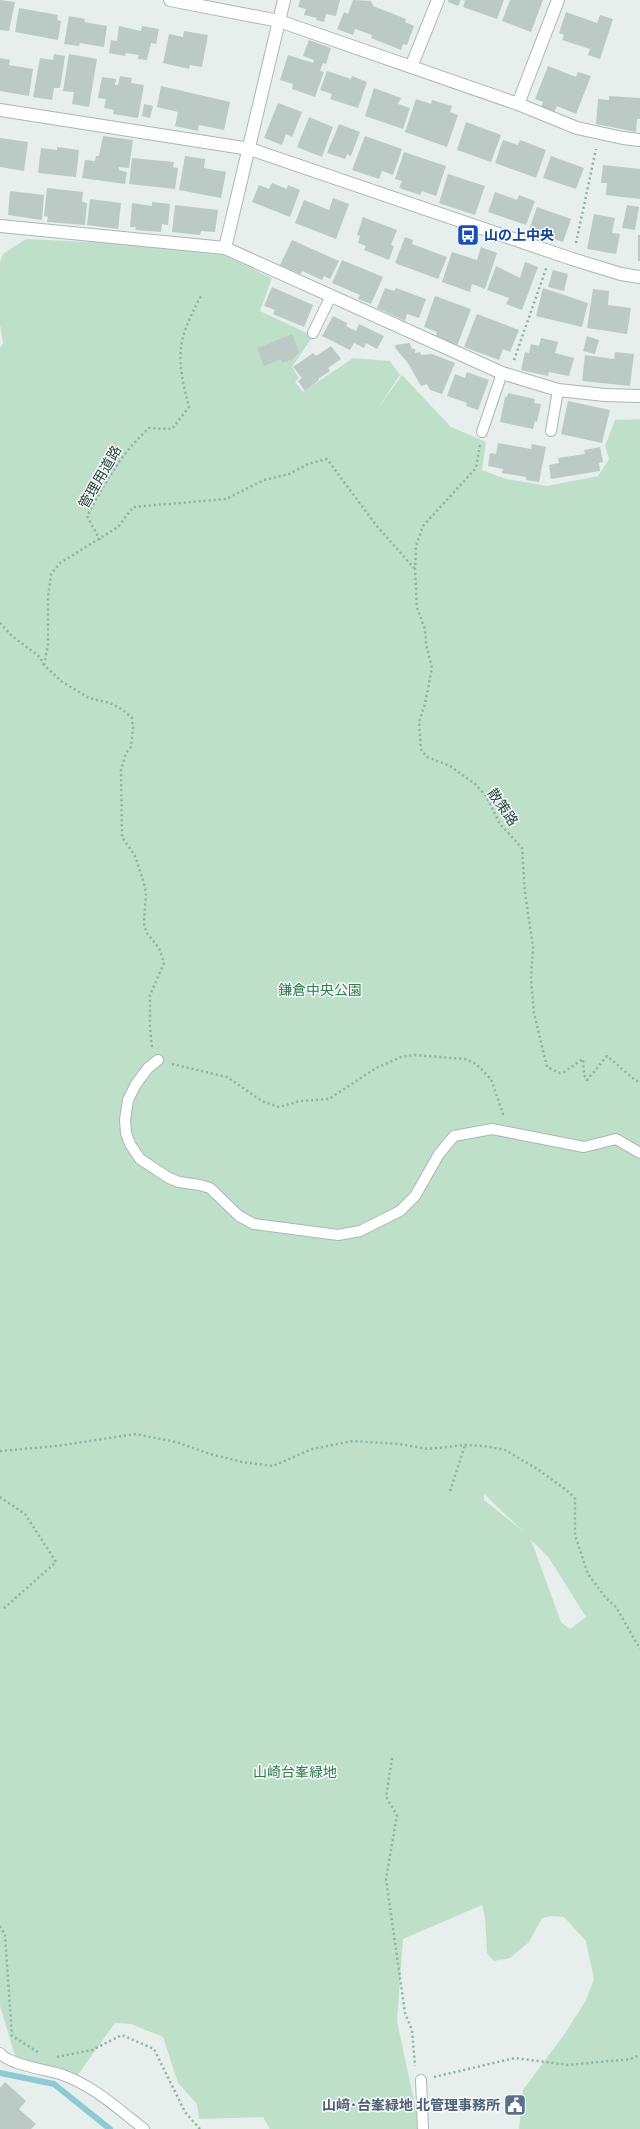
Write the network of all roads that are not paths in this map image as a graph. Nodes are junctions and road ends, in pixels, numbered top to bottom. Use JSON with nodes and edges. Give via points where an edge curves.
{"nodes":[{"id":1,"x":170,"y":0,"type":"edge"},
{"id":2,"x":284,"y":0,"type":"edge"},
{"id":3,"x":438,"y":0,"type":"edge"},
{"id":4,"x":558,"y":0,"type":"edge"},
{"id":5,"x":279,"y":21,"type":"junction"},
{"id":6,"x":411,"y":67,"type":"junction"},
{"id":7,"x":518,"y":104,"type":"junction"},
{"id":8,"x":0,"y":110,"type":"edge"},
{"id":9,"x":640,"y":140,"type":"edge"},
{"id":10,"x":250,"y":149,"type":"junction"},
{"id":11,"x":0,"y":226,"type":"edge"},
{"id":12,"x":225,"y":248,"type":"junction"},
{"id":13,"x":640,"y":277,"type":"edge"},
{"id":14,"x":331,"y":296,"type":"junction"},
{"id":15,"x":313,"y":333,"type":"dead end"},
{"id":16,"x":505,"y":374,"type":"junction"},
{"id":17,"x":558,"y":390,"type":"junction"},
{"id":18,"x":640,"y":396,"type":"edge"},
{"id":19,"x":551,"y":431,"type":"dead end"},
{"id":20,"x":482,"y":432,"type":"road end"},
{"id":21,"x":158,"y":1060,"type":"road end"},
{"id":22,"x":640,"y":1153,"type":"edge"},
{"id":23,"x":0,"y":2053,"type":"edge"},
{"id":24,"x":420,"y":2080,"type":"road end"},
{"id":25,"x":144,"y":2129,"type":"edge"},
{"id":26,"x":423,"y":2129,"type":"edge"}],
"edges":[{"from":1,"to":5,"type":"street"},
{"from":2,"to":5,"type":"street"},
{"from":3,"to":6,"type":"street"},
{"from":4,"to":7,"type":"street"},
{"from":5,"to":6,"type":"street"},
{"from":5,"to":10,"type":"street"},
{"from":6,"to":7,"type":"street"},
{"from":7,"to":9,"type":"street","via":[[577,128]]},
{"from":8,"to":10,"type":"street"},
{"from":10,"to":12,"type":"street"},
{"from":10,"to":13,"type":"street","via":[[572,260]]},
{"from":11,"to":12,"type":"street"},
{"from":12,"to":14,"type":"street"},
{"from":14,"to":15,"type":"lane"},
{"from":14,"to":16,"type":"street"},
{"from":16,"to":17,"type":"street"},
{"from":16,"to":20,"type":"lane"},
{"from":17,"to":18,"type":"street"},
{"from":17,"to":19,"type":"lane"},
{"from":21,"to":22,"type":"lane","via":[[148,1068],[128,1100],[125,1120],[130,1144],[140,1159],[169,1178],[210,1188],[239,1216],[254,1224],[338,1235],[360,1231],[400,1210],[415,1196],[439,1154],[454,1136],[492,1129],[584,1147],[616,1139]]},
{"from":23,"to":25,"type":"lane","via":[[17,2063],[61,2074],[97,2091]]},
{"from":24,"to":26,"type":"lane"}]}
